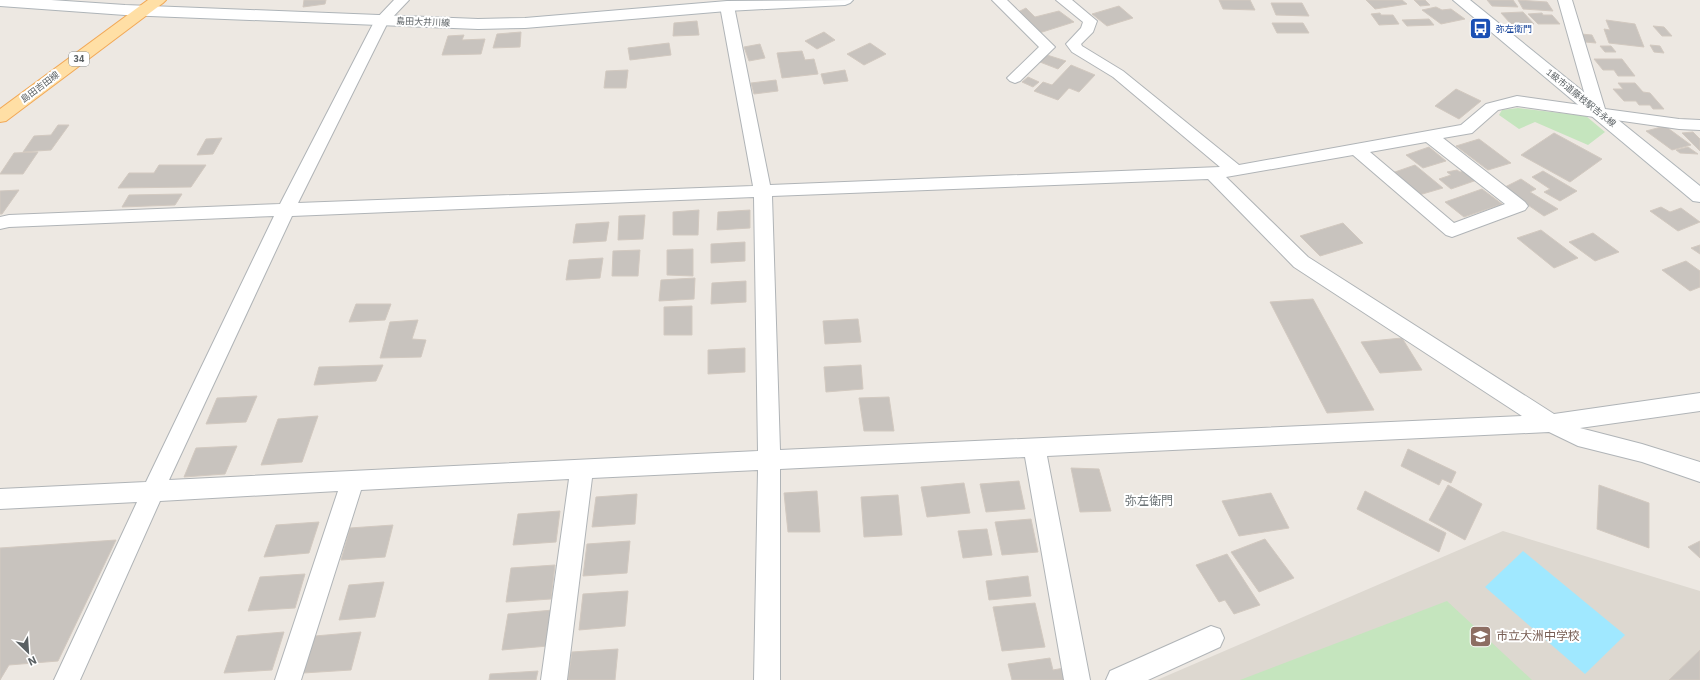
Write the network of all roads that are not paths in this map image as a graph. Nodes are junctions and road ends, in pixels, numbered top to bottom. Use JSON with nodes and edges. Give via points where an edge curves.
{"nodes":[{"id":1,"x":158,"y":0,"type":"edge"},
{"id":2,"x":402,"y":0,"type":"edge"},
{"id":3,"x":845,"y":0,"type":"edge"},
{"id":4,"x":999,"y":0,"type":"edge"},
{"id":5,"x":1064,"y":0,"type":"edge"},
{"id":6,"x":1462,"y":0,"type":"edge"},
{"id":7,"x":1565,"y":0,"type":"edge"},
{"id":8,"x":0,"y":1,"type":"edge"},
{"id":9,"x":141,"y":5,"type":"edge"},
{"id":10,"x":727,"y":6,"type":"junction"},
{"id":11,"x":125,"y":10,"type":"junction"},
{"id":12,"x":382,"y":20,"type":"junction"},
{"id":13,"x":1015,"y":78,"type":"dead end"},
{"id":14,"x":0,"y":99,"type":"edge"},
{"id":15,"x":1598,"y":112,"type":"junction"},
{"id":16,"x":0,"y":117,"type":"edge"},
{"id":17,"x":1700,"y":124,"type":"edge"},
{"id":18,"x":1429,"y":136,"type":"junction"},
{"id":19,"x":1356,"y":149,"type":"junction"},
{"id":20,"x":1236,"y":171,"type":"junction"},
{"id":21,"x":1212,"y":173,"type":"junction"},
{"id":22,"x":763,"y":191,"type":"junction"},
{"id":23,"x":1700,"y":196,"type":"edge"},
{"id":24,"x":286,"y":211,"type":"junction"},
{"id":25,"x":0,"y":223,"type":"edge"},
{"id":26,"x":1700,"y":402,"type":"edge"},
{"id":27,"x":1551,"y":423,"type":"junction"},
{"id":28,"x":1034,"y":447,"type":"junction"},
{"id":29,"x":769,"y":460,"type":"junction"},
{"id":30,"x":582,"y":469,"type":"junction"},
{"id":31,"x":1700,"y":472,"type":"edge"},
{"id":32,"x":353,"y":481,"type":"junction"},
{"id":33,"x":153,"y":492,"type":"junction"},
{"id":34,"x":0,"y":499,"type":"edge"},
{"id":35,"x":1210,"y":638,"type":"dead end"},
{"id":36,"x":67,"y":680,"type":"edge"},
{"id":37,"x":288,"y":680,"type":"edge"},
{"id":38,"x":554,"y":680,"type":"edge"},
{"id":39,"x":767,"y":680,"type":"edge"},
{"id":40,"x":1077,"y":680,"type":"edge"},
{"id":41,"x":1119,"y":680,"type":"edge"}],
"edges":[{"from":1,"to":9,"type":"main road","name":"島田吉田線","number":"34"},
{"from":2,"to":12,"type":"street"},
{"from":3,"to":10,"type":"main road","name":"島田大井川線"},
{"from":4,"to":13,"type":"street","via":[[1048,47]]},
{"from":5,"to":20,"type":"street","via":[[1090,21],[1088,29],[1073,44],[1077,49],[1118,74]]},
{"from":6,"to":15,"type":"main road","name":"1級市道藤枝駅吉永線"},
{"from":7,"to":15,"type":"street"},
{"from":8,"to":11,"type":"main road"},
{"from":9,"to":11,"type":"main road","name":"島田吉田線","number":"34"},
{"from":9,"to":12,"type":"main road","name":"島田大井川線"},
{"from":9,"to":16,"type":"main road","name":"島田吉田線","number":"34"},
{"from":10,"to":12,"type":"main road","name":"島田大井川線","via":[[525,23]]},
{"from":10,"to":22,"type":"street"},
{"from":11,"to":14,"type":"main road","name":"島田吉田線","number":"34"},
{"from":12,"to":24,"type":"street"},
{"from":15,"to":17,"type":"street","via":[[1679,124]]},
{"from":15,"to":18,"type":"street","via":[[1517,101],[1492,107],[1466,129]]},
{"from":15,"to":23,"type":"main road","name":"1級市道藤枝駅吉永線"},
{"from":18,"to":19,"type":"street"},
{"from":18,"to":19,"type":"street","via":[[1519,206],[1452,230]]},
{"from":19,"to":20,"type":"street"},
{"from":20,"to":21,"type":"street"},
{"from":21,"to":22,"type":"street"},
{"from":21,"to":27,"type":"street","via":[[1301,262]]},
{"from":22,"to":24,"type":"street"},
{"from":22,"to":29,"type":"street"},
{"from":24,"to":25,"type":"street","via":[[9,220]]},
{"from":24,"to":33,"type":"street"},
{"from":26,"to":27,"type":"street"},
{"from":27,"to":28,"type":"street"},
{"from":27,"to":31,"type":"street","via":[[1578,437],[1642,453]]},
{"from":28,"to":29,"type":"street"},
{"from":28,"to":40,"type":"street"},
{"from":29,"to":30,"type":"street"},
{"from":29,"to":39,"type":"street"},
{"from":30,"to":32,"type":"street"},
{"from":30,"to":38,"type":"street"},
{"from":32,"to":33,"type":"street"},
{"from":32,"to":37,"type":"street"},
{"from":33,"to":34,"type":"street"},
{"from":33,"to":36,"type":"street"},
{"from":35,"to":41,"type":"street"}]}
